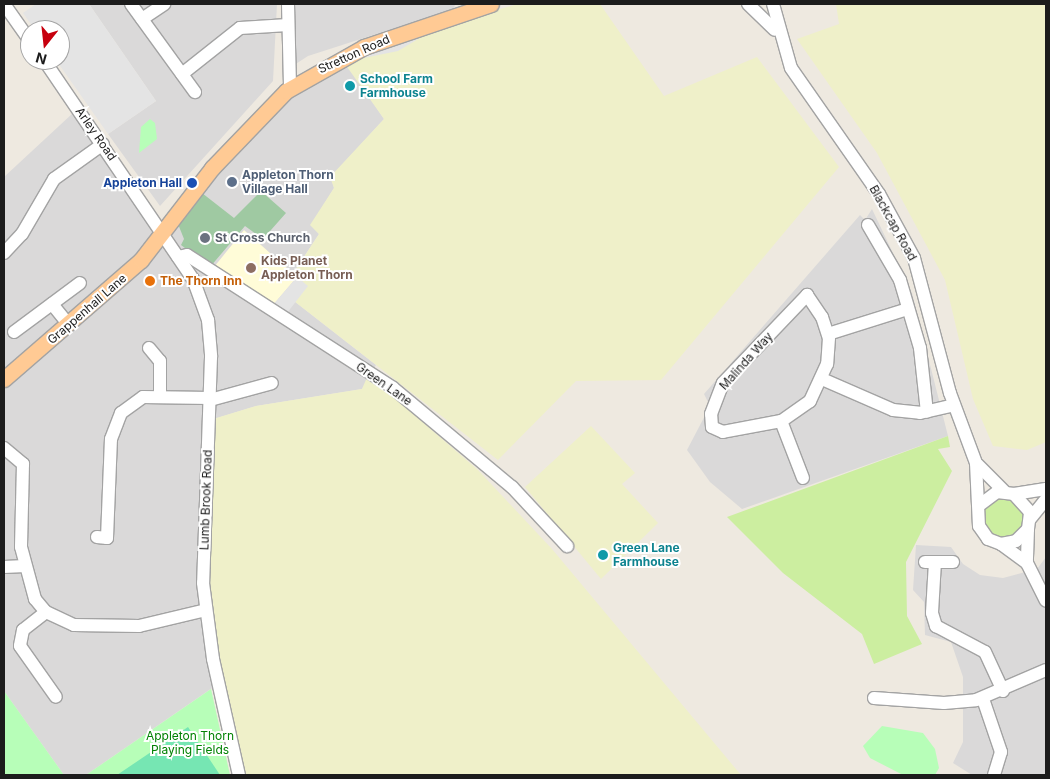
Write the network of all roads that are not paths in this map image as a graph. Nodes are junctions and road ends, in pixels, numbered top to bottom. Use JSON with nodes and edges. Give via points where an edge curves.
{"nodes":[{"id":1,"x":4,"y":4,"type":"edge"},
{"id":2,"x":130,"y":4,"type":"edge"},
{"id":3,"x":164,"y":4,"type":"edge"},
{"id":4,"x":288,"y":4,"type":"edge"},
{"id":5,"x":491,"y":4,"type":"edge"},
{"id":6,"x":748,"y":4,"type":"edge"},
{"id":7,"x":773,"y":4,"type":"edge"},
{"id":8,"x":142,"y":20,"type":"junction"},
{"id":9,"x":288,"y":25,"type":"junction"},
{"id":10,"x":20,"y":27,"type":"edge"},
{"id":11,"x":777,"y":32,"type":"junction"},
{"id":12,"x":51,"y":70,"type":"edge"},
{"id":13,"x":182,"y":74,"type":"junction"},
{"id":14,"x":290,"y":88,"type":"junction"},
{"id":15,"x":195,"y":92,"type":"dead end"},
{"id":16,"x":103,"y":144,"type":"junction"},
{"id":17,"x":868,"y":225,"type":"dead end"},
{"id":18,"x":164,"y":233,"type":"junction"},
{"id":19,"x":4,"y":253,"type":"edge"},
{"id":20,"x":178,"y":257,"type":"junction"},
{"id":21,"x":80,"y":283,"type":"dead end"},
{"id":22,"x":52,"y":304,"type":"junction"},
{"id":23,"x":908,"y":309,"type":"junction"},
{"id":24,"x":69,"y":324,"type":"junction"},
{"id":25,"x":14,"y":333,"type":"dead end"},
{"id":26,"x":828,"y":334,"type":"junction"},
{"id":27,"x":149,"y":348,"type":"dead end"},
{"id":28,"x":822,"y":378,"type":"junction"},
{"id":29,"x":4,"y":379,"type":"edge"},
{"id":30,"x":272,"y":383,"type":"dead end"},
{"id":31,"x":160,"y":396,"type":"junction"},
{"id":32,"x":210,"y":399,"type":"junction"},
{"id":33,"x":954,"y":405,"type":"junction"},
{"id":34,"x":927,"y":412,"type":"junction"},
{"id":35,"x":781,"y":420,"type":"junction"},
{"id":36,"x":4,"y":448,"type":"edge"},
{"id":37,"x":976,"y":463,"type":"junction"},
{"id":38,"x":802,"y":478,"type":"dead end"},
{"id":39,"x":1046,"y":489,"type":"edge"},
{"id":40,"x":1009,"y":492,"type":"junction"},
{"id":41,"x":1046,"y":499,"type":"edge"},
{"id":42,"x":981,"y":504,"type":"junction"},
{"id":43,"x":1029,"y":524,"type":"junction"},
{"id":44,"x":97,"y":537,"type":"dead end"},
{"id":45,"x":1000,"y":544,"type":"junction"},
{"id":46,"x":567,"y":546,"type":"dead end"},
{"id":47,"x":953,"y":562,"type":"dead end"},
{"id":48,"x":1027,"y":563,"type":"junction"},
{"id":49,"x":25,"y":566,"type":"junction"},
{"id":50,"x":4,"y":567,"type":"edge"},
{"id":51,"x":1046,"y":601,"type":"edge"},
{"id":52,"x":206,"y":610,"type":"junction"},
{"id":53,"x":46,"y":612,"type":"junction"},
{"id":54,"x":1046,"y":670,"type":"edge"},
{"id":55,"x":1003,"y":691,"type":"junction"},
{"id":56,"x":874,"y":698,"type":"dead end"},
{"id":57,"x":983,"y":699,"type":"junction"},
{"id":58,"x":54,"y":701,"type":"dead end"},
{"id":59,"x":239,"y":775,"type":"edge"},
{"id":60,"x":994,"y":775,"type":"edge"}],
"edges":[{"from":1,"to":10,"type":"street"},
{"from":2,"to":8,"type":"street"},
{"from":3,"to":8,"type":"street"},
{"from":4,"to":9,"type":"street"},
{"from":5,"to":14,"type":"main road","name":"Stretton Road","via":[[364,47]]},
{"from":6,"to":11,"type":"street","name":"Blackcap Road"},
{"from":7,"to":11,"type":"street","name":"Blackcap Road"},
{"from":8,"to":13,"type":"street"},
{"from":9,"to":13,"type":"street","via":[[240,28]]},
{"from":9,"to":14,"type":"street"},
{"from":11,"to":33,"type":"street","name":"Blackcap Road","via":[[791,68],[879,194],[914,258]]},
{"from":12,"to":16,"type":"street","name":"Arley Road"},
{"from":13,"to":15,"type":"street"},
{"from":14,"to":18,"type":"main road","name":"Stretton Road","via":[[212,168]]},
{"from":16,"to":18,"type":"street","name":"Arley Road"},
{"from":16,"to":19,"type":"street","via":[[54,179],[22,234]]},
{"from":17,"to":23,"type":"street","via":[[900,280]]},
{"from":18,"to":20,"type":"street","name":"Lumb Brook Road"},
{"from":18,"to":24,"type":"main road","name":"Grappenhall Lane","via":[[141,260]]},
{"from":20,"to":32,"type":"street","name":"Lumb Brook Road","via":[[193,279],[208,320]]},
{"from":20,"to":46,"type":"street","name":"Green Lane","via":[[186,255],[394,388],[512,487]]},
{"from":21,"to":22,"type":"street"},
{"from":22,"to":24,"type":"street"},
{"from":22,"to":25,"type":"street"},
{"from":23,"to":26,"type":"street"},
{"from":23,"to":34,"type":"street","via":[[923,362]]},
{"from":24,"to":29,"type":"main road","name":"Grappenhall Lane"},
{"from":26,"to":28,"type":"street"},
{"from":26,"to":35,"type":"street","name":"Malinda Way","via":[[807,295],[723,383],[710,422],[722,432]]},
{"from":27,"to":31,"type":"street","via":[[160,361]]},
{"from":28,"to":34,"type":"street","via":[[884,408]]},
{"from":28,"to":35,"type":"street","via":[[803,409]]},
{"from":30,"to":32,"type":"street"},
{"from":31,"to":32,"type":"street"},
{"from":31,"to":44,"type":"street","via":[[131,403],[114,426],[107,538]]},
{"from":32,"to":52,"type":"street","name":"Lumb Brook Road","via":[[204,512]]},
{"from":33,"to":34,"type":"street"},
{"from":33,"to":37,"type":"street","name":"Blackcap Road"},
{"from":35,"to":38,"type":"street"},
{"from":36,"to":49,"type":"street","via":[[18,458],[24,472],[20,522]]},
{"from":37,"to":40,"type":"street","name":"Blackcap Road"},
{"from":37,"to":42,"type":"street","name":"Blackcap Road"},
{"from":39,"to":40,"type":"street"},
{"from":40,"to":42,"type":"street","via":[[991,495]]},
{"from":40,"to":43,"type":"street","via":[[1026,504]]},
{"from":41,"to":43,"type":"street"},
{"from":42,"to":45,"type":"street","via":[[979,526],[988,539]]},
{"from":43,"to":45,"type":"street","via":[[1016,541]]},
{"from":43,"to":48,"type":"street"},
{"from":45,"to":48,"type":"street"},
{"from":47,"to":55,"type":"street","via":[[930,562],[932,613],[936,626],[985,652]]},
{"from":48,"to":51,"type":"street"},
{"from":49,"to":50,"type":"street"},
{"from":49,"to":53,"type":"street","via":[[35,599]]},
{"from":52,"to":53,"type":"street","via":[[139,626],[74,625]]},
{"from":52,"to":59,"type":"street","name":"Lumb Brook Road"},
{"from":53,"to":58,"type":"street","via":[[24,630],[20,646]]},
{"from":54,"to":55,"type":"street"},
{"from":55,"to":57,"type":"street"},
{"from":56,"to":57,"type":"street","via":[[944,703]]},
{"from":57,"to":60,"type":"street","via":[[1001,752]]}]}
